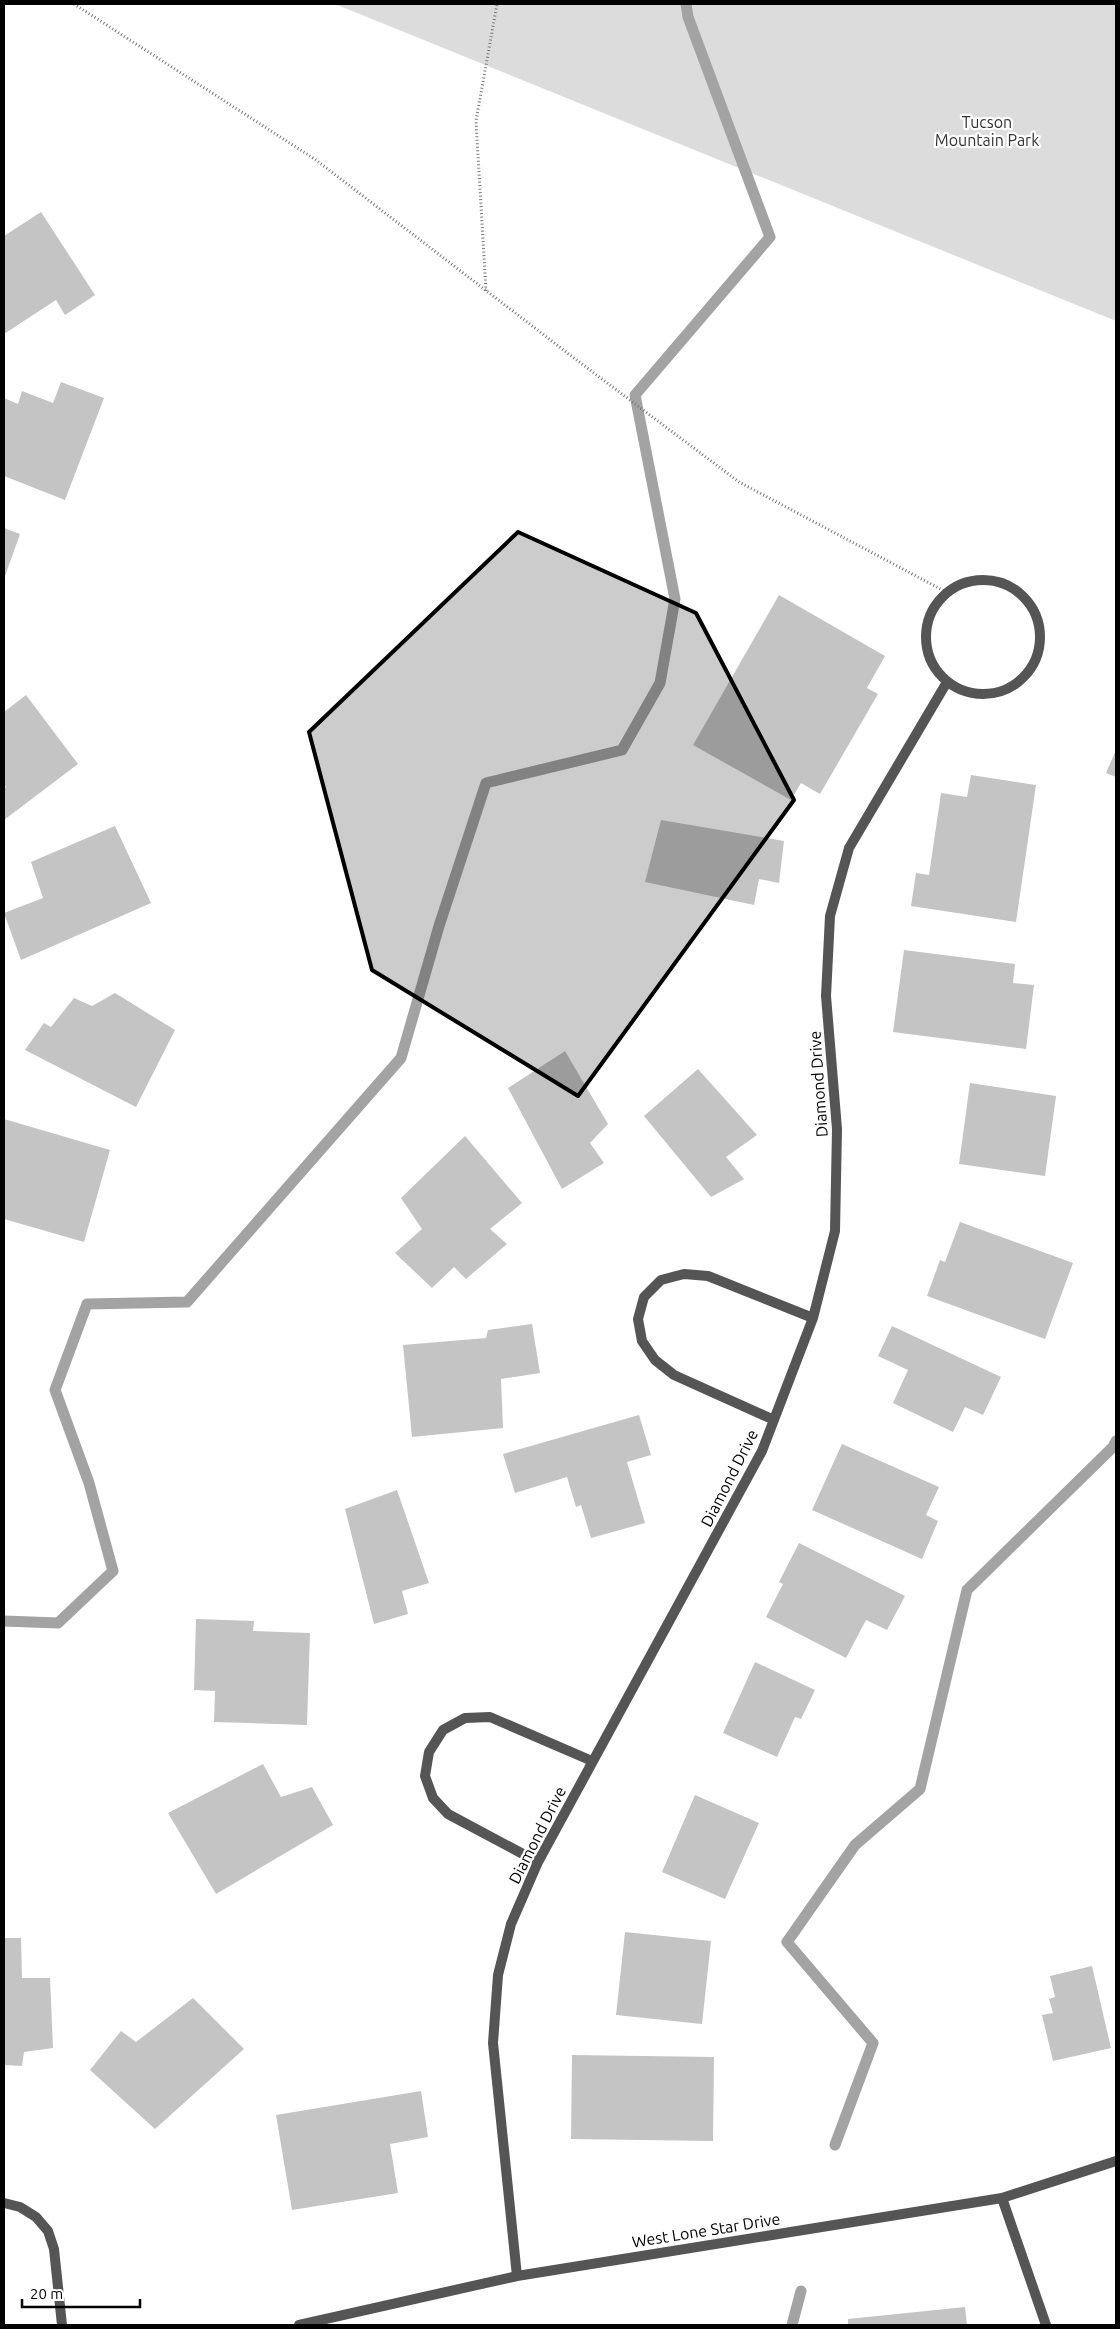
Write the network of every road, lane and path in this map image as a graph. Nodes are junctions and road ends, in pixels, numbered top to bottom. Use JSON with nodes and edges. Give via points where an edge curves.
{"nodes":[{"id":1,"x":74,"y":4,"type":"edge"},
{"id":2,"x":497,"y":4,"type":"edge"},
{"id":3,"x":486,"y":291,"type":"junction"},
{"id":4,"x":948,"y":593,"type":"junction"},
{"id":5,"x":948,"y":682,"type":"junction"},
{"id":6,"x":813,"y":1318,"type":"junction"},
{"id":7,"x":774,"y":1420,"type":"junction"},
{"id":8,"x":592,"y":1761,"type":"junction"},
{"id":9,"x":538,"y":1862,"type":"junction"},
{"id":10,"x":1116,"y":2161,"type":"edge"},
{"id":11,"x":1002,"y":2198,"type":"junction"},
{"id":12,"x":4,"y":2203,"type":"edge"},
{"id":13,"x":517,"y":2276,"type":"junction"},
{"id":14,"x":62,"y":2325,"type":"edge"},
{"id":15,"x":299,"y":2325,"type":"edge"},
{"id":16,"x":1046,"y":2325,"type":"edge"}],
"edges":[{"from":1,"to":3,"type":"path","via":[[316,160]]},
{"from":2,"to":3,"type":"path","via":[[476,121]]},
{"from":3,"to":4,"type":"path","via":[[739,482]]},
{"from":4,"to":5,"type":"street","via":[[931,613],[926,631],[928,650],[935,668]]},
{"from":4,"to":5,"type":"street","via":[[975,580],[995,581],[1012,588],[1026,600],[1036,616],[1040,635],[1038,653],[1030,670],[1017,683],[1000,692],[964,691]]},
{"from":5,"to":6,"type":"street","name":"Diamond Drive","via":[[850,848],[830,916],[826,996],[837,1129],[835,1231]]},
{"from":6,"to":7,"type":"street","name":"Diamond Drive"},
{"from":6,"to":7,"type":"street","via":[[708,1276],[684,1274],[661,1280],[644,1297],[638,1319],[642,1341],[655,1360],[674,1375]]},
{"from":7,"to":8,"type":"street","name":"Diamond Drive","via":[[762,1451]]},
{"from":8,"to":9,"type":"street","name":"Diamond Drive"},
{"from":8,"to":9,"type":"street","via":[[490,1717],[465,1718],[443,1730],[429,1752],[425,1776],[433,1798],[448,1814]]},
{"from":9,"to":13,"type":"street","name":"Diamond Drive","via":[[511,1924],[502,1958],[493,2043]]},
{"from":10,"to":11,"type":"street","name":"West Lone Star Drive"},
{"from":11,"to":13,"type":"street","name":"West Lone Star Drive"},
{"from":11,"to":16,"type":"street"},
{"from":12,"to":14,"type":"street","via":[[20,2207],[36,2217],[48,2231],[54,2249]]},
{"from":13,"to":15,"type":"street","name":"West Lone Star Drive"}]}
